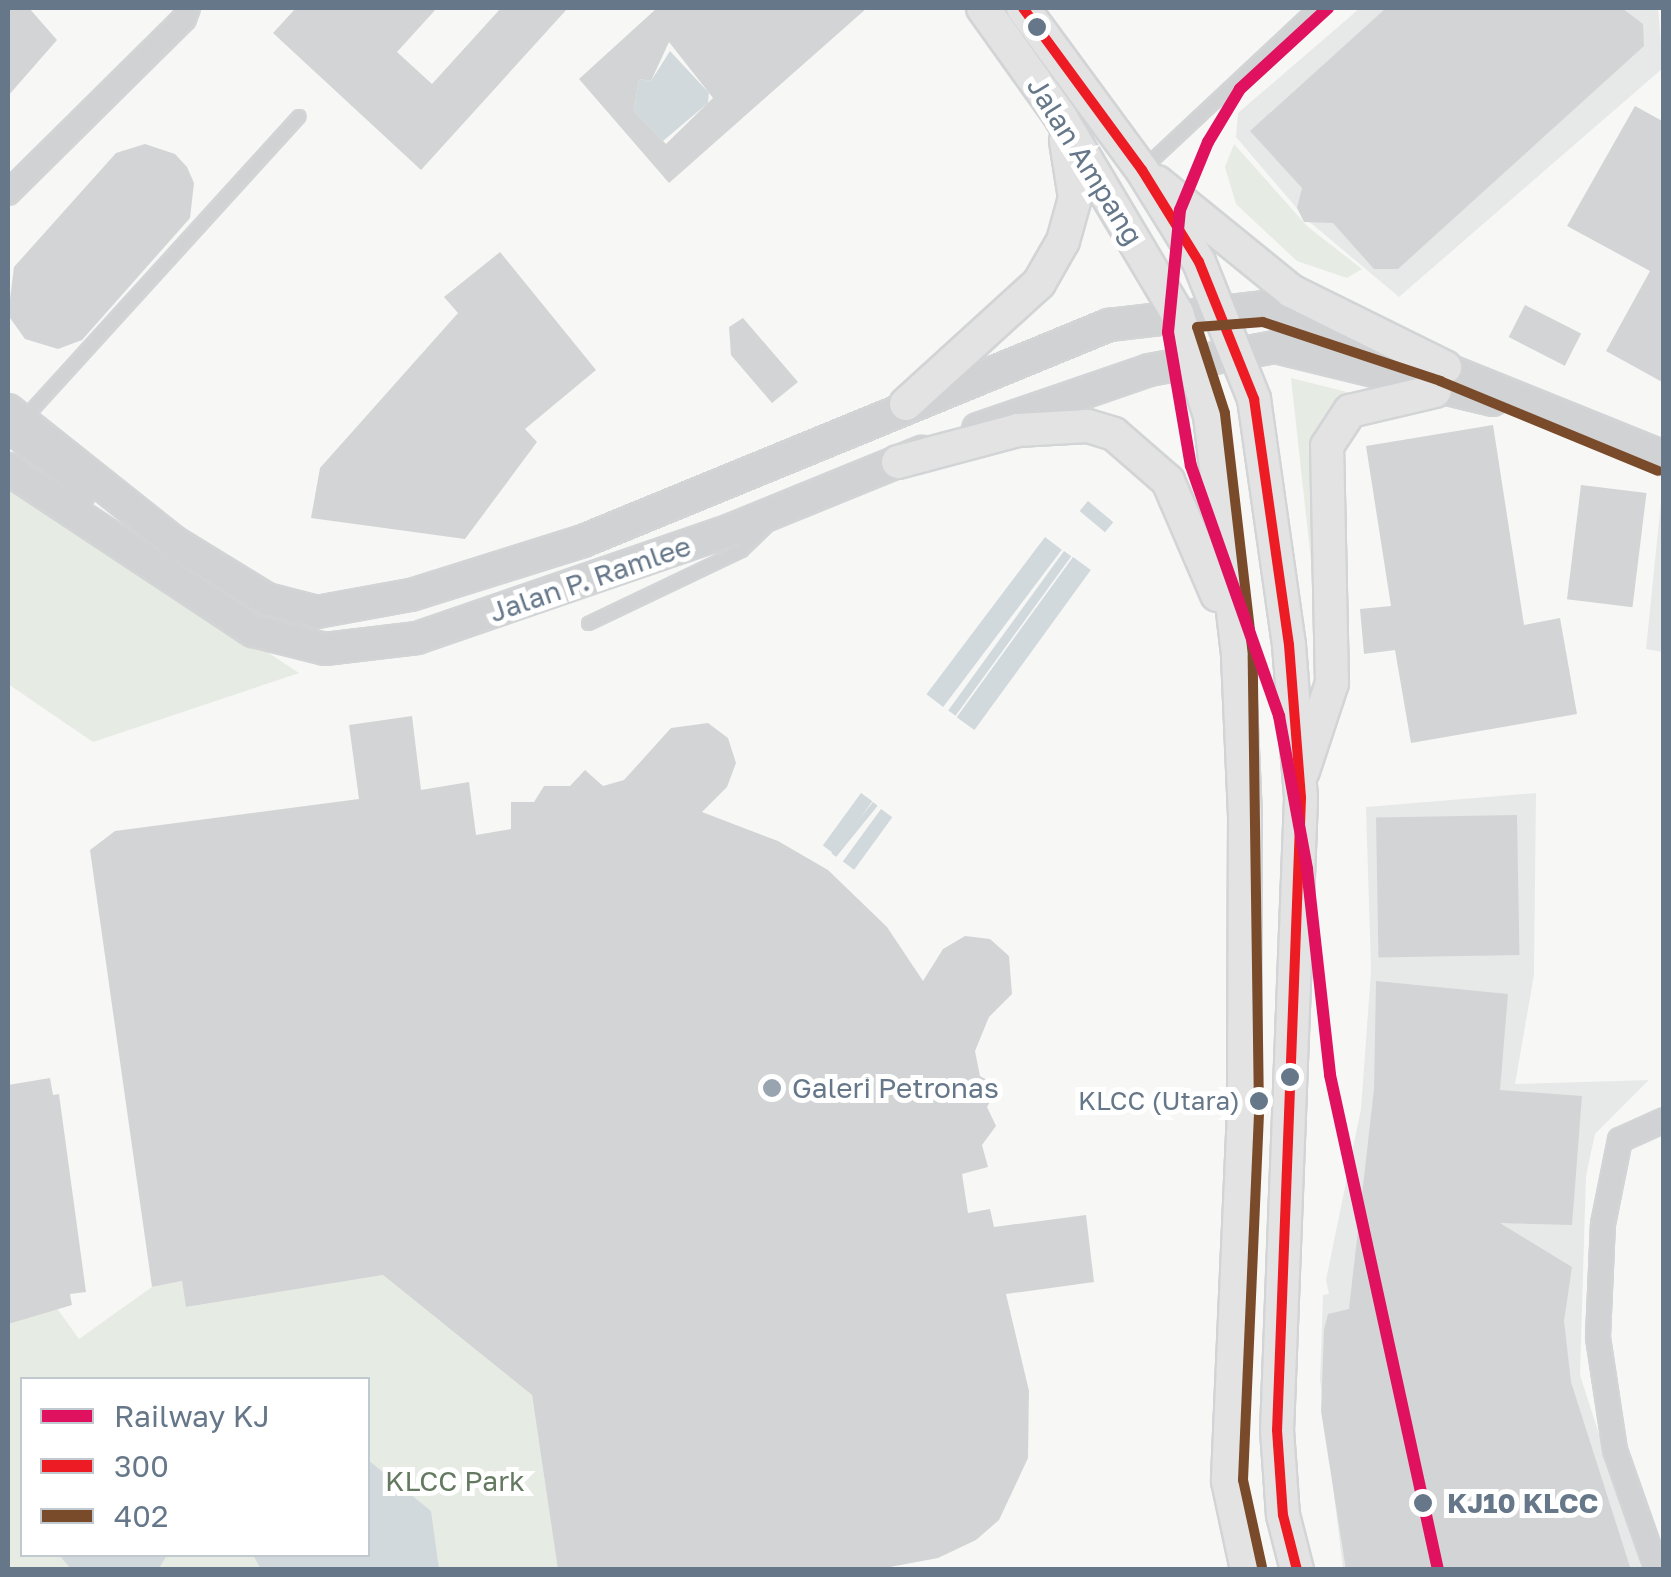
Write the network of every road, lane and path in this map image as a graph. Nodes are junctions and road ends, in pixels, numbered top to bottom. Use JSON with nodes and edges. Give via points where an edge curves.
{"nodes":[{"id":1,"x":188,"y":8,"type":"edge"},
{"id":2,"x":983,"y":8,"type":"edge"},
{"id":3,"x":1023,"y":8,"type":"edge"},
{"id":4,"x":1314,"y":8,"type":"edge"},
{"id":5,"x":300,"y":116,"type":"dead end"},
{"id":6,"x":1060,"y":116,"type":"junction"},
{"id":7,"x":1142,"y":170,"type":"junction"},
{"id":8,"x":8,"y":192,"type":"edge"},
{"id":9,"x":1221,"y":309,"type":"junction"},
{"id":10,"x":1178,"y":313,"type":"junction"},
{"id":11,"x":1237,"y":352,"type":"junction"},
{"id":12,"x":1195,"y":362,"type":"junction"},
{"id":13,"x":1440,"y":379,"type":"junction"},
{"id":14,"x":906,"y":404,"type":"junction"},
{"id":15,"x":12,"y":422,"type":"edge"},
{"id":16,"x":1664,"y":457,"type":"edge"},
{"id":17,"x":898,"y":462,"type":"junction"},
{"id":18,"x":8,"y":469,"type":"edge"},
{"id":19,"x":87,"y":498,"type":"dead end"},
{"id":20,"x":783,"y":509,"type":"junction"},
{"id":21,"x":588,"y":622,"type":"dead end"},
{"id":22,"x":1238,"y":656,"type":"junction"},
{"id":23,"x":1300,"y":778,"type":"junction"},
{"id":24,"x":1664,"y":1120,"type":"edge"},
{"id":25,"x":1247,"y":1570,"type":"edge"},
{"id":26,"x":1297,"y":1570,"type":"edge"},
{"id":27,"x":1657,"y":1570,"type":"edge"}],
"edges":[{"from":1,"to":8,"type":"street"},
{"from":2,"to":6,"type":"main road","name":"Jalan Ampang"},
{"from":3,"to":7,"type":"main road","name":"Jalan Ampang"},
{"from":4,"to":7,"type":"lane"},
{"from":5,"to":15,"type":"lane"},
{"from":6,"to":10,"type":"main road","name":"Jalan Ampang"},
{"from":6,"to":14,"type":"main road","via":[[1074,183],[1063,241],[1038,283]]},
{"from":7,"to":9,"type":"main road","name":"Jalan Ampang"},
{"from":7,"to":13,"type":"main road","via":[[1291,291]]},
{"from":9,"to":10,"type":"street","name":"Jalan P. Ramlee"},
{"from":9,"to":11,"type":"main road","name":"Jalan Ampang"},
{"from":9,"to":13,"type":"street","name":"Jalan P. Ramlee","via":[[1265,307]]},
{"from":10,"to":12,"type":"main road","name":"Jalan Ampang"},
{"from":10,"to":14,"type":"street","name":"Jalan P. Ramlee","via":[[1109,324]]},
{"from":11,"to":12,"type":"street","name":"Jalan P. Ramlee"},
{"from":11,"to":13,"type":"street","name":"Jalan P. Ramlee","via":[[1275,346]]},
{"from":11,"to":23,"type":"main road","name":"Jalan Ampang","via":[[1254,399],[1269,489]]},
{"from":12,"to":17,"type":"street","name":"Jalan P. Ramlee","via":[[1022,412]]},
{"from":12,"to":22,"type":"main road","name":"Jalan Ampang","via":[[1210,416]]},
{"from":13,"to":16,"type":"street","via":[[1574,420]]},
{"from":13,"to":23,"type":"main road","via":[[1350,412],[1327,446],[1332,683]]},
{"from":14,"to":15,"type":"street","name":"Jalan P. Ramlee","via":[[582,541],[411,595],[316,612],[267,599],[174,542]]},
{"from":15,"to":19,"type":"lane"},
{"from":17,"to":20,"type":"street","name":"Jalan P. Ramlee"},
{"from":17,"to":22,"type":"main road","via":[[1018,430],[1088,426],[1114,434],[1154,462],[1181,503]]},
{"from":18,"to":20,"type":"street","name":"Jalan P. Ramlee","via":[[253,630],[325,649],[417,638]]},
{"from":20,"to":21,"type":"lane","via":[[741,550]]},
{"from":22,"to":25,"type":"main road","name":"Jalan Ampang","via":[[1244,1092],[1228,1482]]},
{"from":23,"to":26,"type":"main road","name":"Jalan Ampang","via":[[1277,1430],[1283,1515]]},
{"from":24,"to":27,"type":"street","via":[[1620,1140],[1607,1192],[1598,1337],[1616,1450]]}]}
